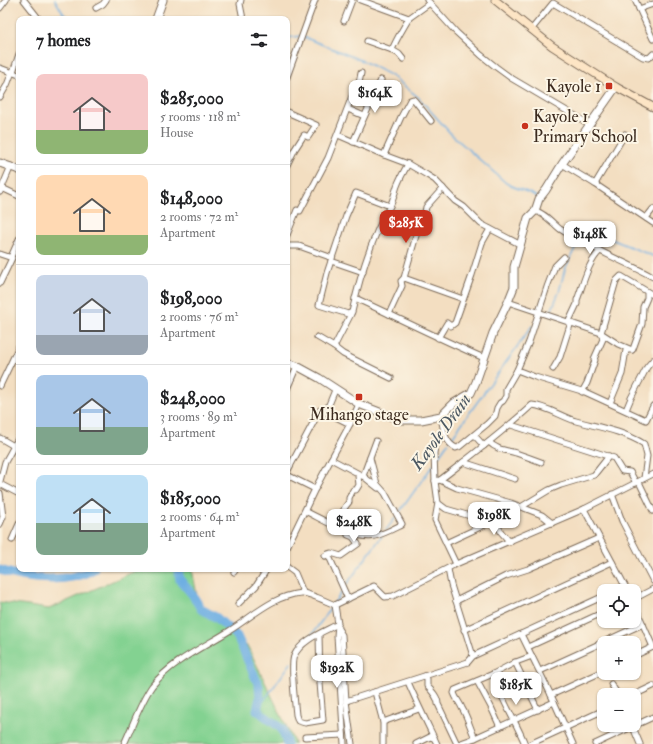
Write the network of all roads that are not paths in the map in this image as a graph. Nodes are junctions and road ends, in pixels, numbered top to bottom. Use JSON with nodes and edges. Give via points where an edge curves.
{"nodes":[{"id":1,"x":6,"y":0,"type":"edge"},
{"id":2,"x":24,"y":0,"type":"edge"},
{"id":3,"x":106,"y":0,"type":"edge"},
{"id":4,"x":163,"y":0,"type":"edge"},
{"id":5,"x":241,"y":0,"type":"edge"},
{"id":6,"x":315,"y":0,"type":"edge"},
{"id":7,"x":352,"y":0,"type":"edge"},
{"id":8,"x":360,"y":0,"type":"edge"},
{"id":9,"x":495,"y":0,"type":"edge"},
{"id":10,"x":635,"y":0,"type":"edge"},
{"id":11,"x":551,"y":1,"type":"edge"},
{"id":12,"x":429,"y":2,"type":"edge"},
{"id":13,"x":653,"y":4,"type":"edge"},
{"id":14,"x":0,"y":8,"type":"edge"},
{"id":15,"x":96,"y":8,"type":"dead end"},
{"id":16,"x":639,"y":9,"type":"junction"},
{"id":17,"x":37,"y":16,"type":"edge"},
{"id":18,"x":157,"y":16,"type":"edge"},
{"id":19,"x":242,"y":16,"type":"edge"},
{"id":20,"x":409,"y":18,"type":"junction"},
{"id":21,"x":344,"y":21,"type":"dead end"},
{"id":22,"x":531,"y":30,"type":"junction"},
{"id":23,"x":653,"y":39,"type":"edge"},
{"id":24,"x":367,"y":41,"type":"dead end"},
{"id":25,"x":392,"y":50,"type":"junction"},
{"id":26,"x":653,"y":54,"type":"edge"},
{"id":27,"x":647,"y":58,"type":"junction"},
{"id":28,"x":403,"y":59,"type":"dead end"},
{"id":29,"x":16,"y":62,"type":"edge"},
{"id":30,"x":653,"y":62,"type":"edge"},
{"id":31,"x":290,"y":66,"type":"edge"},
{"id":32,"x":0,"y":68,"type":"edge"},
{"id":33,"x":12,"y":72,"type":"junction"},
{"id":34,"x":361,"y":72,"type":"dead end"},
{"id":35,"x":16,"y":73,"type":"edge"},
{"id":36,"x":381,"y":80,"type":"dead end"},
{"id":37,"x":616,"y":87,"type":"junction"},
{"id":38,"x":0,"y":97,"type":"edge"},
{"id":39,"x":653,"y":107,"type":"edge"},
{"id":40,"x":348,"y":109,"type":"junction"},
{"id":41,"x":290,"y":113,"type":"edge"},
{"id":42,"x":364,"y":116,"type":"junction"},
{"id":43,"x":431,"y":121,"type":"dead end"},
{"id":44,"x":590,"y":124,"type":"junction"},
{"id":45,"x":625,"y":134,"type":"dead end"},
{"id":46,"x":338,"y":135,"type":"junction"},
{"id":47,"x":353,"y":142,"type":"junction"},
{"id":48,"x":384,"y":155,"type":"junction"},
{"id":49,"x":290,"y":159,"type":"edge"},
{"id":50,"x":0,"y":163,"type":"edge"},
{"id":51,"x":408,"y":164,"type":"junction"},
{"id":52,"x":562,"y":164,"type":"junction"},
{"id":53,"x":11,"y":166,"type":"junction"},
{"id":54,"x":16,"y":168,"type":"edge"},
{"id":55,"x":595,"y":184,"type":"junction"},
{"id":56,"x":443,"y":188,"type":"junction"},
{"id":57,"x":1,"y":190,"type":"edge"},
{"id":58,"x":16,"y":195,"type":"edge"},
{"id":59,"x":390,"y":206,"type":"junction"},
{"id":60,"x":653,"y":209,"type":"edge"},
{"id":61,"x":535,"y":211,"type":"junction"},
{"id":62,"x":646,"y":218,"type":"junction"},
{"id":63,"x":653,"y":223,"type":"edge"},
{"id":64,"x":290,"y":228,"type":"edge"},
{"id":65,"x":490,"y":229,"type":"junction"},
{"id":66,"x":521,"y":245,"type":"junction"},
{"id":67,"x":16,"y":246,"type":"edge"},
{"id":68,"x":290,"y":246,"type":"edge"},
{"id":69,"x":600,"y":251,"type":"junction"},
{"id":70,"x":0,"y":254,"type":"edge"},
{"id":71,"x":11,"y":257,"type":"junction"},
{"id":72,"x":564,"y":257,"type":"dead end"},
{"id":73,"x":331,"y":260,"type":"junction"},
{"id":74,"x":363,"y":272,"type":"junction"},
{"id":75,"x":653,"y":277,"type":"edge"},
{"id":76,"x":404,"y":278,"type":"junction"},
{"id":77,"x":0,"y":282,"type":"edge"},
{"id":78,"x":647,"y":292,"type":"junction"},
{"id":79,"x":653,"y":295,"type":"edge"},
{"id":80,"x":355,"y":298,"type":"junction"},
{"id":81,"x":463,"y":299,"type":"junction"},
{"id":82,"x":508,"y":302,"type":"junction"},
{"id":83,"x":538,"y":312,"type":"junction"},
{"id":84,"x":351,"y":314,"type":"junction"},
{"id":85,"x":389,"y":314,"type":"junction"},
{"id":86,"x":571,"y":322,"type":"junction"},
{"id":87,"x":601,"y":333,"type":"junction"},
{"id":88,"x":317,"y":337,"type":"dead end"},
{"id":89,"x":438,"y":338,"type":"junction"},
{"id":90,"x":334,"y":346,"type":"junction"},
{"id":91,"x":632,"y":350,"type":"junction"},
{"id":92,"x":16,"y":352,"type":"edge"},
{"id":93,"x":484,"y":358,"type":"junction"},
{"id":94,"x":653,"y":360,"type":"edge"},
{"id":95,"x":290,"y":364,"type":"edge"},
{"id":96,"x":297,"y":366,"type":"junction"},
{"id":97,"x":553,"y":369,"type":"dead end"},
{"id":98,"x":517,"y":370,"type":"junction"},
{"id":99,"x":391,"y":378,"type":"dead end"},
{"id":100,"x":290,"y":382,"type":"edge"},
{"id":101,"x":0,"y":386,"type":"edge"},
{"id":102,"x":335,"y":390,"type":"junction"},
{"id":103,"x":582,"y":392,"type":"junction"},
{"id":104,"x":610,"y":403,"type":"junction"},
{"id":105,"x":359,"y":404,"type":"junction"},
{"id":106,"x":653,"y":406,"type":"edge"},
{"id":107,"x":626,"y":410,"type":"junction"},
{"id":108,"x":326,"y":412,"type":"junction"},
{"id":109,"x":441,"y":416,"type":"junction"},
{"id":110,"x":350,"y":424,"type":"junction"},
{"id":111,"x":511,"y":425,"type":"junction"},
{"id":112,"x":444,"y":435,"type":"junction"},
{"id":113,"x":474,"y":435,"type":"junction"},
{"id":114,"x":0,"y":438,"type":"edge"},
{"id":115,"x":376,"y":441,"type":"dead end"},
{"id":116,"x":489,"y":442,"type":"junction"},
{"id":117,"x":484,"y":446,"type":"junction"},
{"id":118,"x":16,"y":447,"type":"edge"},
{"id":119,"x":16,"y":449,"type":"edge"},
{"id":120,"x":609,"y":456,"type":"junction"},
{"id":121,"x":370,"y":458,"type":"junction"},
{"id":122,"x":331,"y":459,"type":"junction"},
{"id":123,"x":463,"y":462,"type":"junction"},
{"id":124,"x":541,"y":462,"type":"dead end"},
{"id":125,"x":290,"y":467,"type":"edge"},
{"id":126,"x":653,"y":474,"type":"edge"},
{"id":127,"x":290,"y":475,"type":"edge"},
{"id":128,"x":363,"y":476,"type":"junction"},
{"id":129,"x":515,"y":479,"type":"dead end"},
{"id":130,"x":437,"y":480,"type":"junction"},
{"id":131,"x":640,"y":481,"type":"junction"},
{"id":132,"x":0,"y":482,"type":"edge"},
{"id":133,"x":315,"y":489,"type":"junction"},
{"id":134,"x":16,"y":492,"type":"edge"},
{"id":135,"x":0,"y":493,"type":"edge"},
{"id":136,"x":384,"y":493,"type":"junction"},
{"id":137,"x":612,"y":494,"type":"junction"},
{"id":138,"x":438,"y":503,"type":"junction"},
{"id":139,"x":521,"y":507,"type":"junction"},
{"id":140,"x":584,"y":509,"type":"junction"},
{"id":141,"x":305,"y":511,"type":"junction"},
{"id":142,"x":653,"y":511,"type":"edge"},
{"id":143,"x":493,"y":521,"type":"junction"},
{"id":144,"x":552,"y":523,"type":"junction"},
{"id":145,"x":0,"y":524,"type":"edge"},
{"id":146,"x":337,"y":526,"type":"junction"},
{"id":147,"x":16,"y":531,"type":"edge"},
{"id":148,"x":599,"y":538,"type":"junction"},
{"id":149,"x":12,"y":540,"type":"dead end"},
{"id":150,"x":290,"y":541,"type":"edge"},
{"id":151,"x":510,"y":542,"type":"junction"},
{"id":152,"x":446,"y":543,"type":"junction"},
{"id":153,"x":612,"y":562,"type":"junction"},
{"id":154,"x":456,"y":564,"type":"junction"},
{"id":155,"x":290,"y":569,"type":"edge"},
{"id":156,"x":448,"y":569,"type":"junction"},
{"id":157,"x":265,"y":572,"type":"edge"},
{"id":158,"x":653,"y":581,"type":"edge"},
{"id":159,"x":624,"y":584,"type":"edge"},
{"id":160,"x":653,"y":589,"type":"edge"},
{"id":161,"x":303,"y":592,"type":"junction"},
{"id":162,"x":641,"y":595,"type":"edge"},
{"id":163,"x":348,"y":599,"type":"junction"},
{"id":164,"x":597,"y":599,"type":"edge"},
{"id":165,"x":456,"y":601,"type":"junction"},
{"id":166,"x":238,"y":604,"type":"dead end"},
{"id":167,"x":335,"y":605,"type":"junction"},
{"id":168,"x":597,"y":615,"type":"edge"},
{"id":169,"x":641,"y":620,"type":"edge"},
{"id":170,"x":643,"y":624,"type":"junction"},
{"id":171,"x":338,"y":627,"type":"junction"},
{"id":172,"x":464,"y":630,"type":"junction"},
{"id":173,"x":319,"y":634,"type":"junction"},
{"id":174,"x":521,"y":634,"type":"junction"},
{"id":175,"x":528,"y":647,"type":"junction"},
{"id":176,"x":653,"y":647,"type":"edge"},
{"id":177,"x":641,"y":653,"type":"edge"},
{"id":178,"x":473,"y":656,"type":"junction"},
{"id":179,"x":532,"y":656,"type":"junction"},
{"id":180,"x":515,"y":662,"type":"junction"},
{"id":181,"x":540,"y":671,"type":"junction"},
{"id":182,"x":493,"y":674,"type":"junction"},
{"id":183,"x":597,"y":674,"type":"edge"},
{"id":184,"x":425,"y":676,"type":"junction"},
{"id":185,"x":477,"y":681,"type":"junction"},
{"id":186,"x":408,"y":682,"type":"junction"},
{"id":187,"x":612,"y":684,"type":"dead end"},
{"id":188,"x":653,"y":686,"type":"edge"},
{"id":189,"x":614,"y":688,"type":"edge"},
{"id":190,"x":375,"y":692,"type":"junction"},
{"id":191,"x":641,"y":692,"type":"edge"},
{"id":192,"x":551,"y":694,"type":"junction"},
{"id":193,"x":346,"y":701,"type":"junction"},
{"id":194,"x":554,"y":702,"type":"junction"},
{"id":195,"x":419,"y":709,"type":"junction"},
{"id":196,"x":538,"y":710,"type":"junction"},
{"id":197,"x":597,"y":713,"type":"edge"},
{"id":198,"x":653,"y":717,"type":"edge"},
{"id":199,"x":515,"y":720,"type":"junction"},
{"id":200,"x":383,"y":722,"type":"junction"},
{"id":201,"x":641,"y":722,"type":"edge"},
{"id":202,"x":500,"y":727,"type":"junction"},
{"id":203,"x":566,"y":728,"type":"junction"},
{"id":204,"x":620,"y":732,"type":"edge"},
{"id":205,"x":635,"y":732,"type":"edge"},
{"id":206,"x":343,"y":735,"type":"junction"},
{"id":207,"x":305,"y":737,"type":"dead end"},
{"id":208,"x":434,"y":738,"type":"junction"},
{"id":209,"x":476,"y":738,"type":"junction"},
{"id":210,"x":124,"y":744,"type":"edge"},
{"id":211,"x":344,"y":744,"type":"edge"},
{"id":212,"x":352,"y":744,"type":"edge"},
{"id":213,"x":383,"y":744,"type":"edge"},
{"id":214,"x":416,"y":744,"type":"edge"},
{"id":215,"x":436,"y":744,"type":"edge"},
{"id":216,"x":458,"y":744,"type":"edge"},
{"id":217,"x":526,"y":744,"type":"edge"},
{"id":218,"x":530,"y":744,"type":"edge"},
{"id":219,"x":574,"y":744,"type":"edge"},
{"id":220,"x":595,"y":744,"type":"edge"},
{"id":221,"x":640,"y":744,"type":"edge"}],
"edges":[{"from":1,"to":14,"type":"street"},
{"from":2,"to":17,"type":"street"},
{"from":3,"to":15,"type":"street"},
{"from":4,"to":18,"type":"street"},
{"from":5,"to":19,"type":"street"},
{"from":6,"to":31,"type":"street"},
{"from":7,"to":21,"type":"street"},
{"from":8,"to":20,"type":"street"},
{"from":9,"to":22,"type":"main road"},
{"from":10,"to":16,"type":"street"},
{"from":11,"to":22,"type":"street"},
{"from":11,"to":27,"type":"street"},
{"from":12,"to":20,"type":"street"},
{"from":12,"to":44,"type":"street","via":[[456,32],[511,78]]},
{"from":13,"to":16,"type":"street"},
{"from":16,"to":23,"type":"street"},
{"from":20,"to":25,"type":"street"},
{"from":22,"to":37,"type":"main road"},
{"from":24,"to":25,"type":"street"},
{"from":25,"to":28,"type":"street"},
{"from":26,"to":27,"type":"street"},
{"from":27,"to":30,"type":"street"},
{"from":29,"to":33,"type":"street"},
{"from":32,"to":33,"type":"street"},
{"from":33,"to":35,"type":"street"},
{"from":33,"to":38,"type":"street"},
{"from":34,"to":40,"type":"street"},
{"from":36,"to":42,"type":"street"},
{"from":37,"to":39,"type":"main road"},
{"from":37,"to":44,"type":"street"},
{"from":40,"to":42,"type":"street"},
{"from":40,"to":46,"type":"street"},
{"from":41,"to":49,"type":"street","via":[[316,125],[308,137],[304,135]]},
{"from":42,"to":47,"type":"street"},
{"from":43,"to":48,"type":"street","via":[[415,101],[410,100]]},
{"from":44,"to":52,"type":"street"},
{"from":45,"to":55,"type":"street"},
{"from":46,"to":47,"type":"street"},
{"from":46,"to":64,"type":"street"},
{"from":47,"to":48,"type":"street"},
{"from":48,"to":51,"type":"street"},
{"from":50,"to":53,"type":"street"},
{"from":51,"to":56,"type":"street"},
{"from":51,"to":59,"type":"street"},
{"from":52,"to":55,"type":"street"},
{"from":52,"to":61,"type":"street","via":[[539,199]]},
{"from":53,"to":54,"type":"street"},
{"from":53,"to":57,"type":"street"},
{"from":55,"to":62,"type":"street"},
{"from":56,"to":65,"type":"street"},
{"from":56,"to":76,"type":"street","via":[[426,207]]},
{"from":57,"to":58,"type":"street"},
{"from":59,"to":73,"type":"street","via":[[356,193]]},
{"from":59,"to":74,"type":"street","via":[[374,238]]},
{"from":60,"to":62,"type":"street"},
{"from":61,"to":66,"type":"street","via":[[528,218]]},
{"from":61,"to":69,"type":"street","via":[[543,214],[560,229]]},
{"from":62,"to":63,"type":"street"},
{"from":65,"to":66,"type":"street"},
{"from":65,"to":81,"type":"street","via":[[482,243]]},
{"from":66,"to":82,"type":"street","via":[[514,267],[514,287]]},
{"from":67,"to":71,"type":"street"},
{"from":68,"to":73,"type":"street","via":[[299,246],[327,256]]},
{"from":69,"to":75,"type":"street"},
{"from":69,"to":86,"type":"street","via":[[587,271],[569,321]]},
{"from":70,"to":71,"type":"street"},
{"from":71,"to":77,"type":"street","via":[[12,260]]},
{"from":72,"to":83,"type":"street","via":[[554,266]]},
{"from":73,"to":74,"type":"street"},
{"from":73,"to":84,"type":"street","via":[[319,305]]},
{"from":74,"to":80,"type":"street"},
{"from":76,"to":81,"type":"street"},
{"from":76,"to":85,"type":"street"},
{"from":78,"to":79,"type":"street"},
{"from":78,"to":87,"type":"street","via":[[621,276],[616,281]]},
{"from":78,"to":91,"type":"street","via":[[642,324]]},
{"from":80,"to":84,"type":"street"},
{"from":80,"to":85,"type":"street"},
{"from":81,"to":89,"type":"street","via":[[455,323],[451,326],[447,323]]},
{"from":82,"to":83,"type":"street"},
{"from":82,"to":93,"type":"street","via":[[492,333]]},
{"from":83,"to":86,"type":"street"},
{"from":83,"to":98,"type":"street"},
{"from":84,"to":90,"type":"street"},
{"from":85,"to":89,"type":"street"},
{"from":86,"to":87,"type":"street"},
{"from":86,"to":97,"type":"street","via":[[560,357]]},
{"from":87,"to":91,"type":"street"},
{"from":87,"to":103,"type":"street","via":[[603,339]]},
{"from":88,"to":90,"type":"street"},
{"from":89,"to":93,"type":"street"},
{"from":90,"to":99,"type":"street","via":[[343,354]]},
{"from":91,"to":104,"type":"street","via":[[626,350],[622,374]]},
{"from":92,"to":101,"type":"street"},
{"from":93,"to":109,"type":"street","via":[[471,393],[454,403]]},
{"from":94,"to":107,"type":"street"},
{"from":95,"to":96,"type":"street"},
{"from":96,"to":100,"type":"street"},
{"from":96,"to":102,"type":"street"},
{"from":98,"to":103,"type":"street"},
{"from":98,"to":113,"type":"street","via":[[495,416]]},
{"from":102,"to":105,"type":"street"},
{"from":102,"to":108,"type":"street"},
{"from":103,"to":104,"type":"street"},
{"from":104,"to":107,"type":"street"},
{"from":105,"to":109,"type":"street","via":[[400,420],[421,420]]},
{"from":105,"to":110,"type":"street"},
{"from":106,"to":107,"type":"street","via":[[646,420]]},
{"from":108,"to":110,"type":"street"},
{"from":108,"to":125,"type":"street","via":[[320,410]]},
{"from":109,"to":112,"type":"street"},
{"from":110,"to":122,"type":"street"},
{"from":111,"to":116,"type":"street"},
{"from":111,"to":120,"type":"street"},
{"from":111,"to":131,"type":"street","via":[[532,405],[634,439],[644,444],[647,456]]},
{"from":112,"to":113,"type":"street","via":[[456,448]]},
{"from":112,"to":130,"type":"street","via":[[435,446]]},
{"from":113,"to":117,"type":"street"},
{"from":114,"to":118,"type":"street"},
{"from":115,"to":121,"type":"street"},
{"from":116,"to":117,"type":"street"},
{"from":116,"to":124,"type":"street","via":[[500,450]]},
{"from":117,"to":123,"type":"street"},
{"from":119,"to":132,"type":"street","via":[[9,454],[5,462]]},
{"from":120,"to":131,"type":"street","via":[[614,458],[622,471],[630,472]]},
{"from":120,"to":139,"type":"street","via":[[594,475],[548,490]]},
{"from":121,"to":128,"type":"street"},
{"from":121,"to":136,"type":"street","via":[[377,484]]},
{"from":122,"to":128,"type":"street"},
{"from":122,"to":133,"type":"street"},
{"from":123,"to":129,"type":"street"},
{"from":123,"to":130,"type":"street"},
{"from":126,"to":131,"type":"street"},
{"from":127,"to":133,"type":"street"},
{"from":128,"to":136,"type":"street"},
{"from":128,"to":146,"type":"street","via":[[358,476],[358,488],[351,494]]},
{"from":130,"to":138,"type":"street"},
{"from":130,"to":139,"type":"street"},
{"from":131,"to":137,"type":"street"},
{"from":131,"to":142,"type":"street"},
{"from":132,"to":134,"type":"street"},
{"from":133,"to":141,"type":"street"},
{"from":135,"to":145,"type":"street","via":[[3,517]]},
{"from":136,"to":146,"type":"street","via":[[401,525],[375,537],[352,534]]},
{"from":137,"to":140,"type":"street"},
{"from":137,"to":158,"type":"street","via":[[622,521]]},
{"from":138,"to":143,"type":"street","via":[[446,509]]},
{"from":138,"to":152,"type":"street","via":[[435,520]]},
{"from":139,"to":143,"type":"street","via":[[508,510]]},
{"from":139,"to":144,"type":"street","via":[[542,515]]},
{"from":140,"to":144,"type":"street"},
{"from":140,"to":148,"type":"street"},
{"from":141,"to":146,"type":"street"},
{"from":141,"to":150,"type":"street"},
{"from":143,"to":151,"type":"street"},
{"from":143,"to":152,"type":"street"},
{"from":144,"to":151,"type":"street"},
{"from":146,"to":163,"type":"street","via":[[341,532],[353,537],[358,544],[340,556],[331,553],[327,555]]},
{"from":147,"to":149,"type":"street"},
{"from":148,"to":153,"type":"street"},
{"from":148,"to":165,"type":"street","via":[[506,576]]},
{"from":151,"to":154,"type":"street"},
{"from":152,"to":154,"type":"street"},
{"from":153,"to":159,"type":"street"},
{"from":153,"to":172,"type":"street"},
{"from":154,"to":156,"type":"street"},
{"from":155,"to":161,"type":"street","via":[[295,573]]},
{"from":156,"to":163,"type":"street","via":[[388,597],[374,586]]},
{"from":156,"to":165,"type":"street"},
{"from":157,"to":166,"type":"street","via":[[256,586]]},
{"from":160,"to":162,"type":"street"},
{"from":161,"to":167,"type":"street"},
{"from":161,"to":210,"type":"street","via":[[271,603],[176,664],[151,688]]},
{"from":163,"to":167,"type":"street"},
{"from":164,"to":174,"type":"street"},
{"from":165,"to":172,"type":"street"},
{"from":167,"to":171,"type":"street"},
{"from":168,"to":175,"type":"street"},
{"from":169,"to":170,"type":"street"},
{"from":170,"to":176,"type":"street"},
{"from":170,"to":181,"type":"street"},
{"from":171,"to":173,"type":"street"},
{"from":171,"to":193,"type":"street","via":[[342,636]]},
{"from":171,"to":206,"type":"street"},
{"from":172,"to":178,"type":"street"},
{"from":173,"to":173,"type":"street","via":[[323,720],[302,722],[298,721],[296,715],[293,657],[300,647]]},
{"from":174,"to":175,"type":"street"},
{"from":174,"to":178,"type":"street"},
{"from":175,"to":179,"type":"street"},
{"from":176,"to":177,"type":"street"},
{"from":178,"to":184,"type":"street","via":[[468,662]]},
{"from":179,"to":180,"type":"street"},
{"from":179,"to":181,"type":"street"},
{"from":180,"to":182,"type":"street"},
{"from":180,"to":196,"type":"street"},
{"from":181,"to":192,"type":"street"},
{"from":182,"to":185,"type":"street"},
{"from":182,"to":199,"type":"street","via":[[502,698]]},
{"from":183,"to":192,"type":"street"},
{"from":184,"to":186,"type":"street"},
{"from":184,"to":216,"type":"street","via":[[427,686],[438,701]]},
{"from":185,"to":202,"type":"street"},
{"from":185,"to":209,"type":"street","via":[[455,690],[454,693]]},
{"from":186,"to":190,"type":"street"},
{"from":186,"to":195,"type":"street"},
{"from":187,"to":189,"type":"street"},
{"from":188,"to":191,"type":"street"},
{"from":190,"to":193,"type":"street"},
{"from":190,"to":200,"type":"street"},
{"from":192,"to":194,"type":"street"},
{"from":193,"to":212,"type":"street"},
{"from":194,"to":196,"type":"street"},
{"from":194,"to":203,"type":"street"},
{"from":195,"to":200,"type":"street"},
{"from":195,"to":208,"type":"street"},
{"from":196,"to":199,"type":"street"},
{"from":197,"to":203,"type":"street"},
{"from":198,"to":201,"type":"street"},
{"from":199,"to":202,"type":"street"},
{"from":199,"to":217,"type":"street"},
{"from":200,"to":213,"type":"street"},
{"from":202,"to":209,"type":"street"},
{"from":203,"to":218,"type":"street"},
{"from":203,"to":219,"type":"street"},
{"from":204,"to":220,"type":"street"},
{"from":205,"to":221,"type":"street"},
{"from":206,"to":207,"type":"street"},
{"from":206,"to":211,"type":"street"},
{"from":208,"to":214,"type":"street","via":[[430,737]]},
{"from":208,"to":215,"type":"street"},
{"from":209,"to":216,"type":"street"}]}
